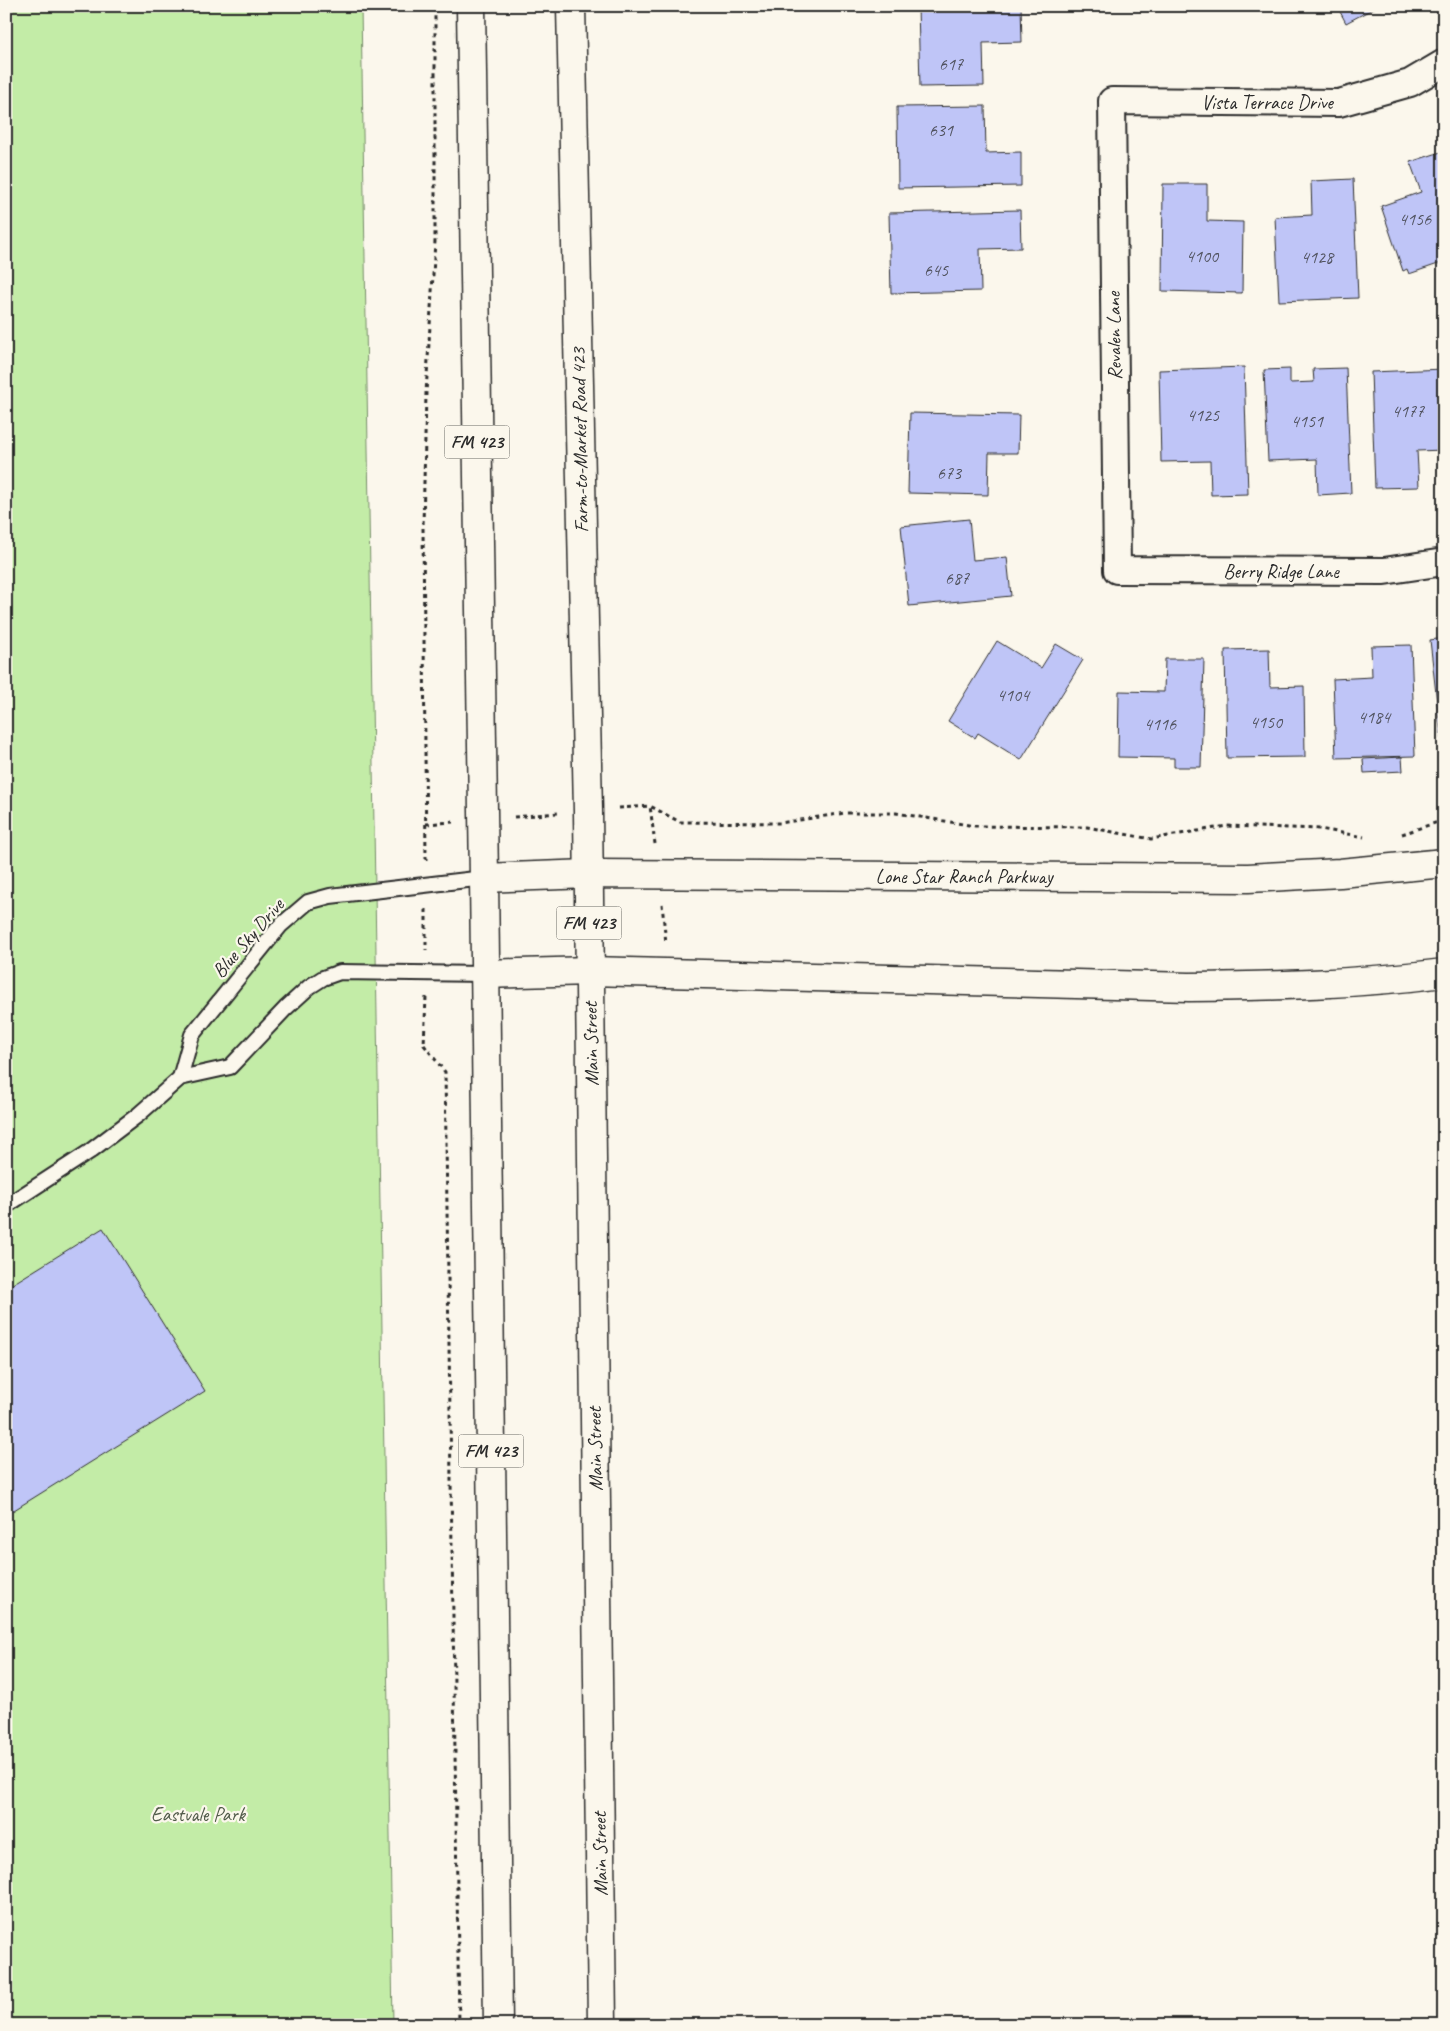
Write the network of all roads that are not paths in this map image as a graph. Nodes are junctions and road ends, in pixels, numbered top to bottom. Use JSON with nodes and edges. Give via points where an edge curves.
{"nodes":[{"id":1,"x":471,"y":6,"type":"edge"},
{"id":2,"x":571,"y":6,"type":"edge"},
{"id":3,"x":1444,"y":63,"type":"edge"},
{"id":4,"x":1112,"y":101,"type":"joint"},
{"id":5,"x":1444,"y":562,"type":"edge"},
{"id":6,"x":1116,"y":570,"type":"joint"},
{"id":7,"x":1444,"y":863,"type":"edge"},
{"id":8,"x":589,"y":874,"type":"junction"},
{"id":9,"x":484,"y":878,"type":"junction"},
{"id":10,"x":590,"y":971,"type":"junction"},
{"id":11,"x":1444,"y":973,"type":"edge"},
{"id":12,"x":485,"y":974,"type":"junction"},
{"id":13,"x":180,"y":1078,"type":"junction"},
{"id":14,"x":6,"y":1206,"type":"edge"},
{"id":15,"x":498,"y":2025,"type":"edge"},
{"id":16,"x":602,"y":2025,"type":"edge"}],
"edges":[{"from":1,"to":9,"type":"main road","number":"FM 423"},
{"from":2,"to":8,"type":"main road","name":"Farm-to-Market Road 423","number":"FM 423"},
{"from":3,"to":4,"type":"street","name":"Vista Terrace Drive","via":[[1410,83],[1339,102]]},
{"from":4,"to":6,"type":"street","name":"Revalen Lane"},
{"from":5,"to":6,"type":"street","name":"Berry Ridge Lane","via":[[1384,571]]},
{"from":7,"to":8,"type":"main road","name":"Lone Star Ranch Parkway","via":[[1248,878]]},
{"from":8,"to":9,"type":"main road","name":"Lone Star Ranch Parkway"},
{"from":8,"to":10,"type":"main road","name":"Main Street","number":"FM 423"},
{"from":9,"to":12,"type":"main road","number":"FM 423"},
{"from":9,"to":13,"type":"lane","name":"Blue Sky Drive","via":[[330,896],[308,902],[280,926],[192,1034]]},
{"from":10,"to":11,"type":"main road","via":[[1189,987],[1352,982]]},
{"from":10,"to":12,"type":"main road"},
{"from":10,"to":16,"type":"main road","name":"Main Street","number":"FM 423"},
{"from":12,"to":13,"type":"lane","via":[[340,972],[309,986],[230,1067]]},
{"from":12,"to":15,"type":"main road","number":"FM 423"},
{"from":13,"to":14,"type":"lane","via":[[89,1152]]}]}
